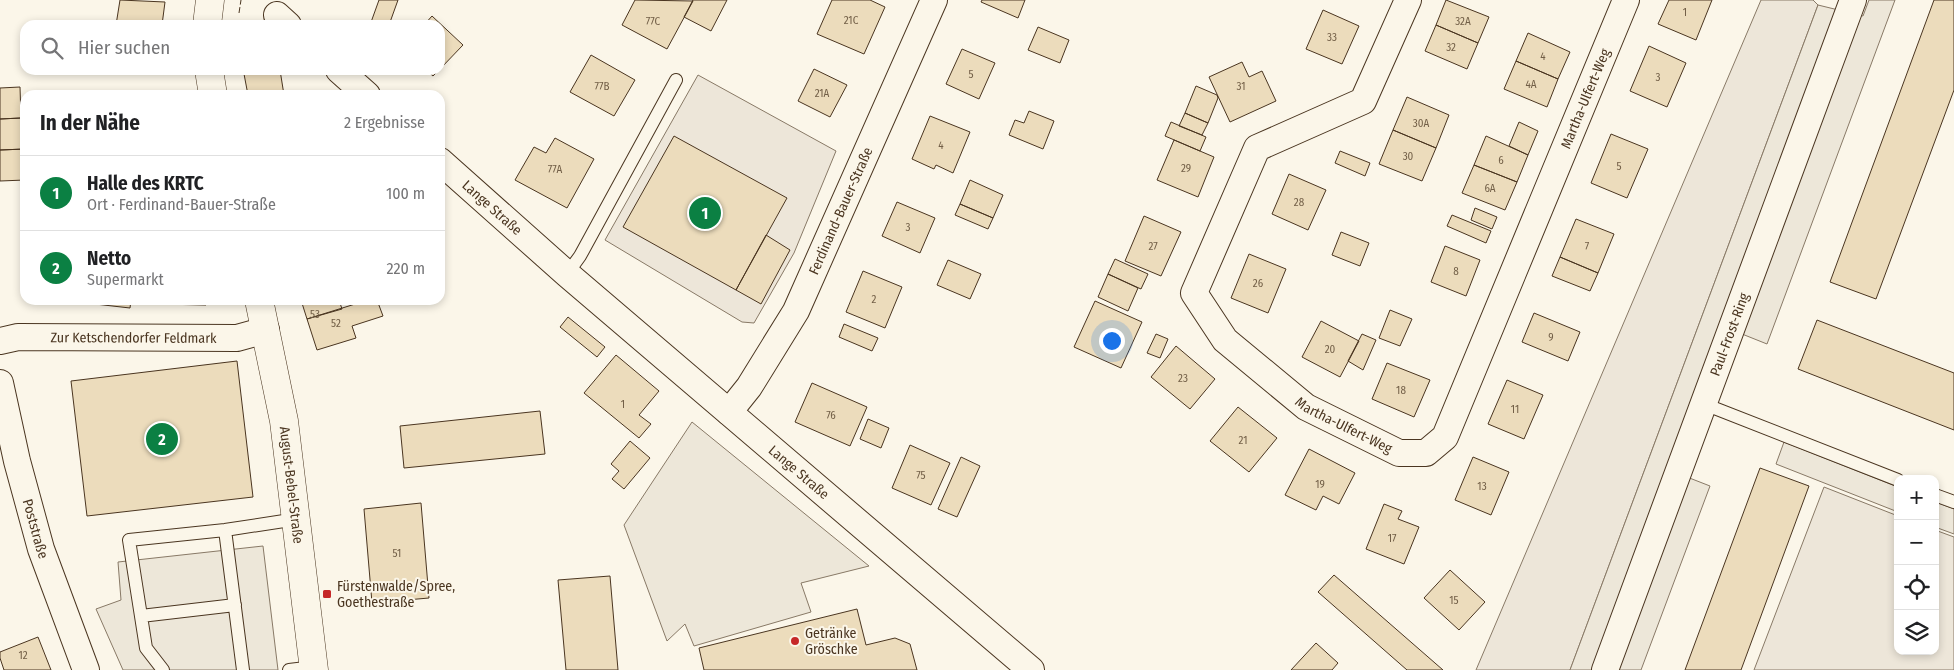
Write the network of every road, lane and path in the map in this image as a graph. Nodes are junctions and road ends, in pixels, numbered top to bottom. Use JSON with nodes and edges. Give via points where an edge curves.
{"nodes":[{"id":1,"x":210,"y":0,"type":"edge"},
{"id":2,"x":933,"y":0,"type":"edge"},
{"id":3,"x":1408,"y":0,"type":"edge"},
{"id":4,"x":1626,"y":0,"type":"edge"},
{"id":5,"x":1853,"y":0,"type":"edge"},
{"id":6,"x":208,"y":20,"type":"edge"},
{"id":7,"x":210,"y":75,"type":"edge"},
{"id":8,"x":345,"y":75,"type":"edge"},
{"id":9,"x":676,"y":80,"type":"dead end"},
{"id":10,"x":212,"y":90,"type":"edge"},
{"id":11,"x":361,"y":90,"type":"edge"},
{"id":12,"x":445,"y":165,"type":"edge"},
{"id":13,"x":567,"y":274,"type":"junction"},
{"id":14,"x":260,"y":305,"type":"edge"},
{"id":15,"x":266,"y":330,"type":"junction"},
{"id":16,"x":0,"y":341,"type":"edge"},
{"id":17,"x":0,"y":383,"type":"edge"},
{"id":18,"x":1704,"y":404,"type":"junction"},
{"id":19,"x":729,"y":412,"type":"junction"},
{"id":20,"x":9,"y":463,"type":"edge"},
{"id":21,"x":1894,"y":478,"type":"edge"},
{"id":22,"x":1939,"y":496,"type":"edge"},
{"id":23,"x":1954,"y":502,"type":"edge"},
{"id":24,"x":297,"y":519,"type":"junction"},
{"id":25,"x":225,"y":530,"type":"junction"},
{"id":26,"x":235,"y":605,"type":"junction"},
{"id":27,"x":141,"y":616,"type":"junction"},
{"id":28,"x":306,"y":669,"type":"edge"},
{"id":29,"x":86,"y":670,"type":"edge"},
{"id":30,"x":163,"y":670,"type":"edge"},
{"id":31,"x":243,"y":670,"type":"edge"},
{"id":32,"x":1031,"y":670,"type":"edge"},
{"id":33,"x":1605,"y":670,"type":"edge"}],
"edges":[{"from":1,"to":6,"type":"main road"},
{"from":2,"to":19,"type":"street","name":"Ferdinand-Bauer-Straße","via":[[796,311],[749,387]]},
{"from":3,"to":4,"type":"street","name":"Martha-Ulfert-Weg","via":[[1363,101],[1257,148],[1194,293],[1225,340],[1306,407],[1399,453],[1426,453],[1445,437]]},
{"from":5,"to":18,"type":"street","name":"Paul-Frost-Ring"},
{"from":7,"to":10,"type":"main road"},
{"from":8,"to":11,"type":"street"},
{"from":9,"to":13,"type":"lane","via":[[580,256]]},
{"from":12,"to":13,"type":"street","name":"Lange Straße"},
{"from":13,"to":19,"type":"street","name":"Lange Straße"},
{"from":14,"to":15,"type":"main road","name":"August-Bebel-Straße"},
{"from":15,"to":16,"type":"street","name":"Zur Ketschendorfer Feldmark","via":[[237,338],[18,337]]},
{"from":15,"to":24,"type":"main road","name":"August-Bebel-Straße","via":[[284,421]]},
{"from":17,"to":20,"type":"street","name":"Poststraße"},
{"from":18,"to":21,"type":"lane"},
{"from":18,"to":33,"type":"street","name":"Paul-Frost-Ring"},
{"from":19,"to":32,"type":"street","name":"Lange Straße"},
{"from":20,"to":29,"type":"street","name":"Poststraße"},
{"from":22,"to":23,"type":"lane"},
{"from":24,"to":25,"type":"lane"},
{"from":24,"to":28,"type":"main road","name":"August-Bebel-Straße"},
{"from":25,"to":26,"type":"lane"},
{"from":25,"to":27,"type":"lane","via":[[130,540]]},
{"from":26,"to":27,"type":"lane"},
{"from":26,"to":31,"type":"lane"},
{"from":27,"to":30,"type":"lane","via":[[146,648]]}]}
